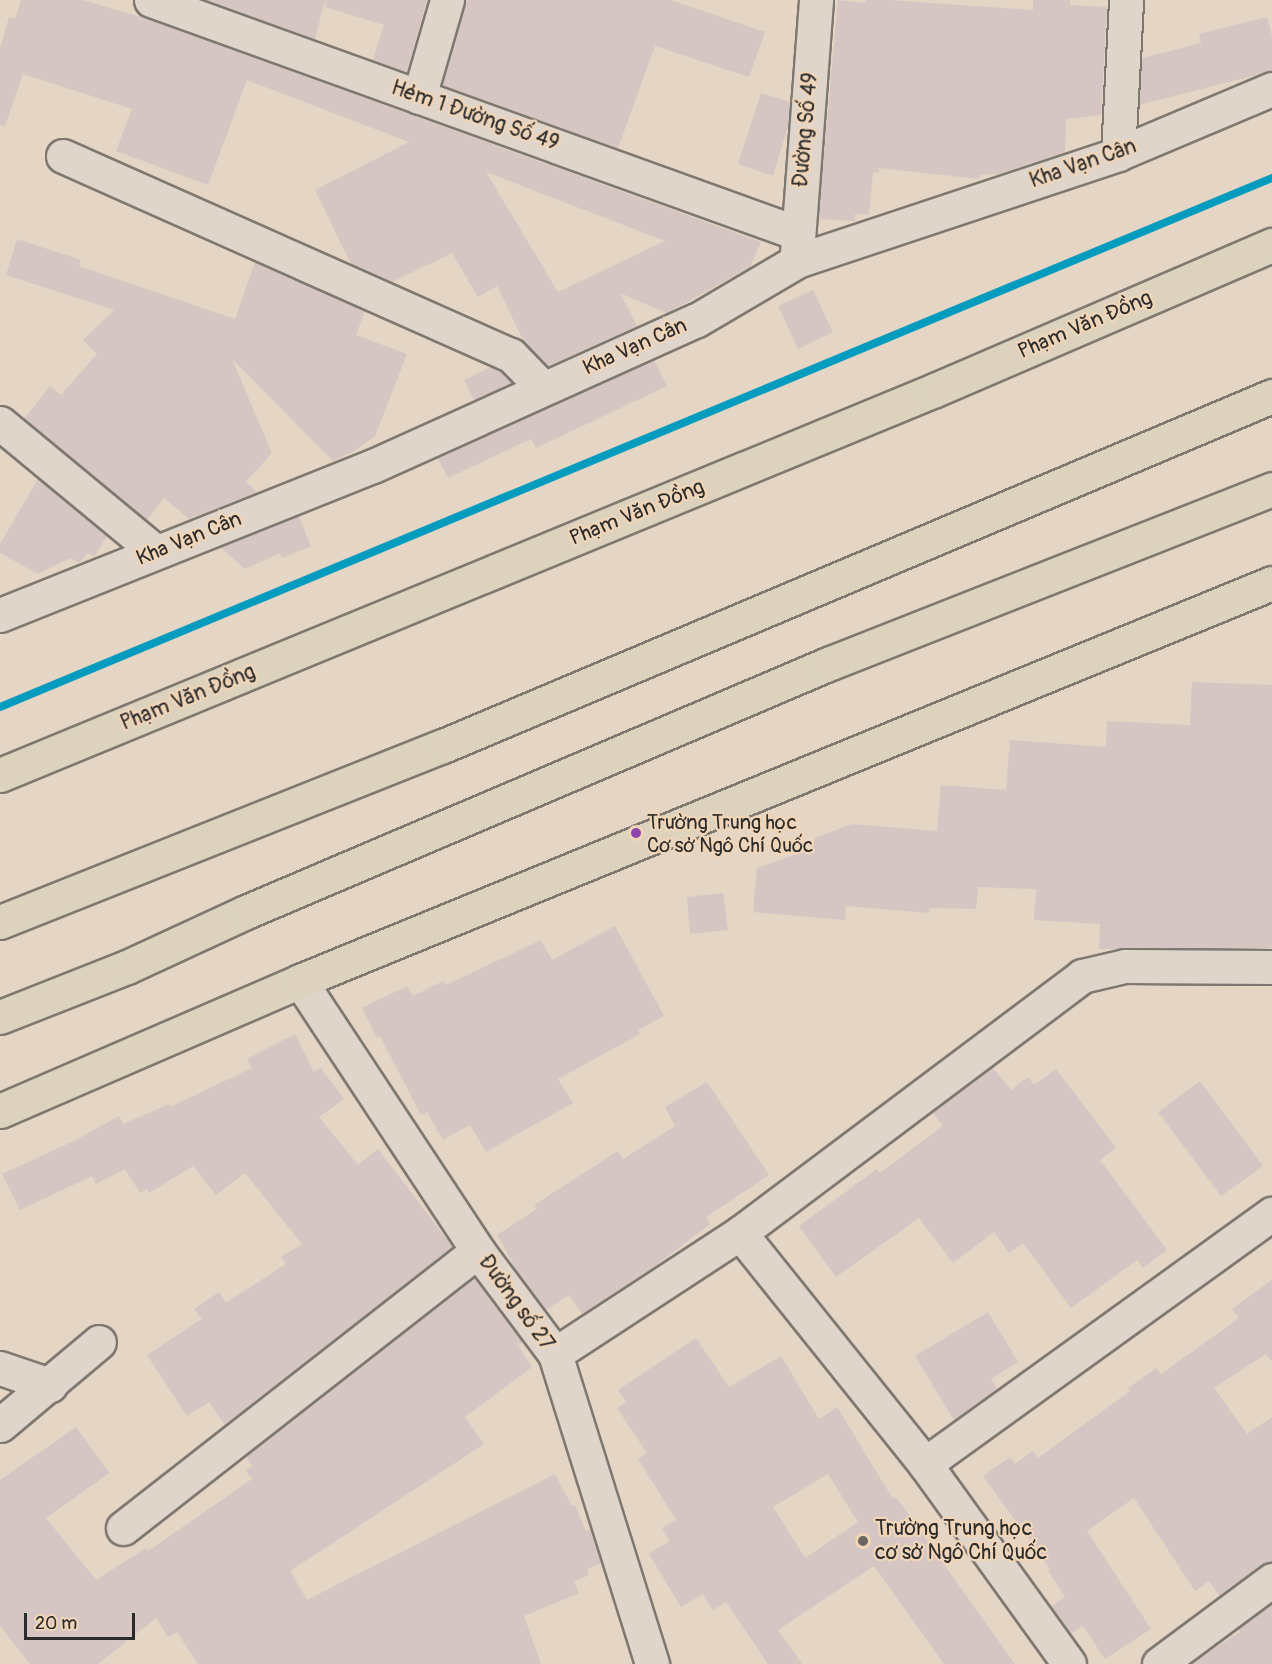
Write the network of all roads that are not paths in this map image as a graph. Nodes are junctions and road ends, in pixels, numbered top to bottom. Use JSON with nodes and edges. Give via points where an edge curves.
{"nodes":[{"id":1,"x":151,"y":0,"type":"edge"},
{"id":2,"x":447,"y":0,"type":"edge"},
{"id":3,"x":816,"y":0,"type":"edge"},
{"id":4,"x":1126,"y":0,"type":"edge"},
{"id":5,"x":205,"y":9,"type":"edge"},
{"id":6,"x":1272,"y":89,"type":"edge"},
{"id":7,"x":419,"y":97,"type":"junction"},
{"id":8,"x":1118,"y":154,"type":"junction"},
{"id":9,"x":63,"y":156,"type":"dead end"},
{"id":10,"x":1272,"y":245,"type":"edge"},
{"id":11,"x":797,"y":247,"type":"junction"},
{"id":12,"x":543,"y":388,"type":"junction"},
{"id":13,"x":1272,"y":396,"type":"edge"},
{"id":14,"x":0,"y":423,"type":"edge"},
{"id":15,"x":1272,"y":489,"type":"edge"},
{"id":16,"x":156,"y":552,"type":"junction"},
{"id":17,"x":1272,"y":583,"type":"edge"},
{"id":18,"x":0,"y":615,"type":"edge"},
{"id":19,"x":0,"y":775,"type":"edge"},
{"id":20,"x":0,"y":922,"type":"edge"},
{"id":21,"x":1272,"y":967,"type":"edge"},
{"id":22,"x":300,"y":981,"type":"junction"},
{"id":23,"x":0,"y":1017,"type":"edge"},
{"id":24,"x":0,"y":1111,"type":"edge"},
{"id":25,"x":1272,"y":1214,"type":"edge"},
{"id":26,"x":740,"y":1233,"type":"junction"},
{"id":27,"x":478,"y":1251,"type":"junction"},
{"id":28,"x":99,"y":1342,"type":"dead end"},
{"id":29,"x":555,"y":1354,"type":"junction"},
{"id":30,"x":0,"y":1368,"type":"edge"},
{"id":31,"x":50,"y":1385,"type":"junction"},
{"id":32,"x":0,"y":1425,"type":"edge"},
{"id":33,"x":925,"y":1464,"type":"junction"},
{"id":34,"x":123,"y":1528,"type":"dead end"},
{"id":35,"x":1272,"y":1580,"type":"edge"},
{"id":36,"x":651,"y":1664,"type":"edge"},
{"id":37,"x":1068,"y":1664,"type":"edge"},
{"id":38,"x":1159,"y":1664,"type":"edge"}],
"edges":[{"from":1,"to":5,"type":"street","name":"Hẻm 1 Đường Số 49"},
{"from":2,"to":7,"type":"street"},
{"from":3,"to":11,"type":"street","name":"Đường Số 49"},
{"from":4,"to":8,"type":"street"},
{"from":5,"to":7,"type":"street","name":"Hẻm 1 Đường Số 49"},
{"from":6,"to":8,"type":"street","name":"Kha Vạn Cân"},
{"from":7,"to":11,"type":"street","name":"Hẻm 1 Đường Số 49","via":[[580,153]]},
{"from":8,"to":11,"type":"street","name":"Kha Vạn Cân"},
{"from":9,"to":12,"type":"street","via":[[512,355]]},
{"from":10,"to":19,"type":"main road","name":"Phạm Văn Đồng","via":[[935,390]]},
{"from":11,"to":12,"type":"street","name":"Kha Vạn Cân","via":[[697,320]]},
{"from":12,"to":16,"type":"street","name":"Kha Vạn Cân","via":[[373,466]]},
{"from":13,"to":20,"type":"main road","via":[[443,746]]},
{"from":14,"to":16,"type":"street"},
{"from":15,"to":23,"type":"main road","via":[[828,664],[257,907],[127,967]]},
{"from":16,"to":18,"type":"street","name":"Kha Vạn Cân"},
{"from":17,"to":22,"type":"main road"},
{"from":21,"to":26,"type":"street","via":[[1125,966],[1082,976]]},
{"from":22,"to":24,"type":"main road"},
{"from":22,"to":27,"type":"street","name":"Đường số 27"},
{"from":25,"to":33,"type":"street"},
{"from":26,"to":29,"type":"street"},
{"from":26,"to":33,"type":"street"},
{"from":27,"to":29,"type":"street","name":"Đường số 27"},
{"from":27,"to":34,"type":"street"},
{"from":28,"to":31,"type":"street"},
{"from":29,"to":36,"type":"street","name":"Đường số 27"},
{"from":30,"to":31,"type":"street"},
{"from":31,"to":32,"type":"street"},
{"from":33,"to":37,"type":"street"},
{"from":35,"to":38,"type":"street"}]}
